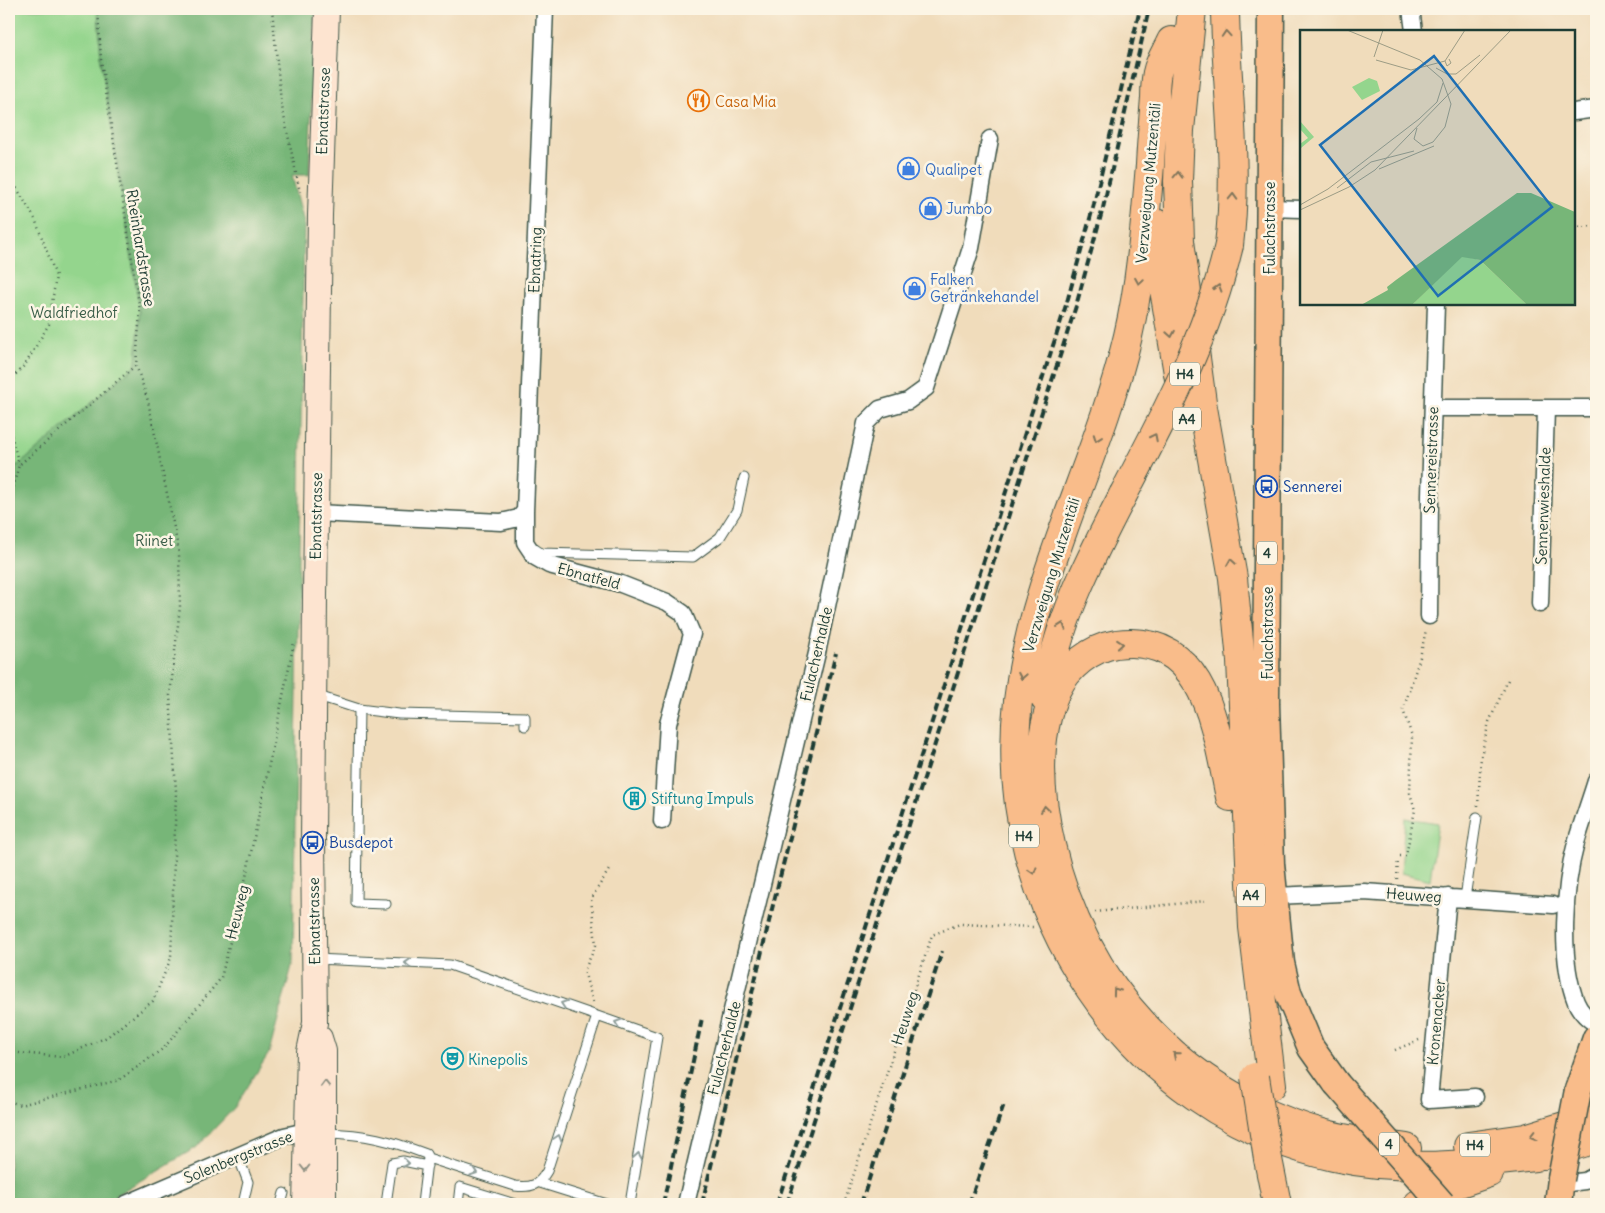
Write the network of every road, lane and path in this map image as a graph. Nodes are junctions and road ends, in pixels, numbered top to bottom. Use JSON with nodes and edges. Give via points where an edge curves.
{"nodes":[{"id":1,"x":98,"y":9,"type":"edge"},
{"id":2,"x":272,"y":9,"type":"edge"},
{"id":3,"x":327,"y":9,"type":"edge"},
{"id":4,"x":545,"y":9,"type":"edge"},
{"id":5,"x":1176,"y":9,"type":"edge"},
{"id":6,"x":1192,"y":9,"type":"edge"},
{"id":7,"x":1225,"y":9,"type":"edge"},
{"id":8,"x":1271,"y":9,"type":"edge"},
{"id":9,"x":1411,"y":9,"type":"edge"},
{"id":10,"x":1414,"y":30,"type":"edge"},
{"id":11,"x":1171,"y":42,"type":"junction"},
{"id":12,"x":1596,"y":109,"type":"edge"},
{"id":13,"x":1575,"y":112,"type":"edge"},
{"id":14,"x":990,"y":139,"type":"dead end"},
{"id":15,"x":9,"y":175,"type":"edge"},
{"id":16,"x":1269,"y":208,"type":"junction"},
{"id":17,"x":1300,"y":209,"type":"edge"},
{"id":18,"x":320,"y":215,"type":"junction"},
{"id":19,"x":1596,"y":226,"type":"edge"},
{"id":20,"x":1575,"y":227,"type":"edge"},
{"id":21,"x":1436,"y":305,"type":"edge"},
{"id":22,"x":136,"y":365,"type":"junction"},
{"id":23,"x":9,"y":381,"type":"edge"},
{"id":24,"x":1433,"y":408,"type":"junction"},
{"id":25,"x":1596,"y":408,"type":"edge"},
{"id":26,"x":1546,"y":409,"type":"junction"},
{"id":27,"x":9,"y":426,"type":"edge"},
{"id":28,"x":19,"y":465,"type":"junction"},
{"id":29,"x":744,"y":478,"type":"dead end"},
{"id":30,"x":13,"y":486,"type":"junction"},
{"id":31,"x":9,"y":487,"type":"edge"},
{"id":32,"x":524,"y":511,"type":"junction"},
{"id":33,"x":316,"y":513,"type":"junction"},
{"id":34,"x":9,"y":527,"type":"edge"},
{"id":35,"x":525,"y":542,"type":"junction"},
{"id":36,"x":1540,"y":604,"type":"dead end"},
{"id":37,"x":1429,"y":616,"type":"joint"},
{"id":38,"x":296,"y":634,"type":"dead end"},
{"id":39,"x":1508,"y":680,"type":"dead end"},
{"id":40,"x":315,"y":695,"type":"junction"},
{"id":41,"x":359,"y":709,"type":"junction"},
{"id":42,"x":525,"y":726,"type":"dead end"},
{"id":43,"x":1042,"y":743,"type":"junction"},
{"id":44,"x":1596,"y":781,"type":"edge"},
{"id":45,"x":1230,"y":796,"type":"junction"},
{"id":46,"x":1477,"y":817,"type":"joint"},
{"id":47,"x":662,"y":821,"type":"dead end"},
{"id":48,"x":610,"y":868,"type":"dead end"},
{"id":49,"x":1397,"y":893,"type":"junction"},
{"id":50,"x":1275,"y":896,"type":"junction"},
{"id":51,"x":1448,"y":897,"type":"junction"},
{"id":52,"x":1465,"y":898,"type":"junction"},
{"id":53,"x":1206,"y":901,"type":"dead end"},
{"id":54,"x":386,"y":904,"type":"dead end"},
{"id":55,"x":1553,"y":904,"type":"dead end"},
{"id":56,"x":1093,"y":912,"type":"dead end"},
{"id":57,"x":1037,"y":927,"type":"dead end"},
{"id":58,"x":314,"y":959,"type":"junction"},
{"id":59,"x":597,"y":1016,"type":"junction"},
{"id":60,"x":1596,"y":1024,"type":"edge"},
{"id":61,"x":1434,"y":1034,"type":"junction"},
{"id":62,"x":1596,"y":1038,"type":"edge"},
{"id":63,"x":1395,"y":1050,"type":"dead end"},
{"id":64,"x":9,"y":1052,"type":"edge"},
{"id":65,"x":1263,"y":1081,"type":"junction"},
{"id":66,"x":1475,"y":1097,"type":"dead end"},
{"id":67,"x":9,"y":1101,"type":"edge"},
{"id":68,"x":1596,"y":1116,"type":"edge"},
{"id":69,"x":315,"y":1132,"type":"junction"},
{"id":70,"x":1596,"y":1139,"type":"edge"},
{"id":71,"x":238,"y":1156,"type":"junction"},
{"id":72,"x":1535,"y":1157,"type":"junction"},
{"id":73,"x":427,"y":1162,"type":"junction"},
{"id":74,"x":1276,"y":1163,"type":"junction"},
{"id":75,"x":1596,"y":1175,"type":"edge"},
{"id":76,"x":540,"y":1182,"type":"junction"},
{"id":77,"x":1555,"y":1192,"type":"edge"},
{"id":78,"x":284,"y":1193,"type":"dead end"},
{"id":79,"x":494,"y":1201,"type":"edge"},
{"id":80,"x":126,"y":1204,"type":"edge"},
{"id":81,"x":243,"y":1204,"type":"edge"},
{"id":82,"x":281,"y":1204,"type":"edge"},
{"id":83,"x":305,"y":1204,"type":"edge"},
{"id":84,"x":324,"y":1204,"type":"edge"},
{"id":85,"x":386,"y":1204,"type":"edge"},
{"id":86,"x":422,"y":1204,"type":"edge"},
{"id":87,"x":458,"y":1204,"type":"edge"},
{"id":88,"x":515,"y":1204,"type":"edge"},
{"id":89,"x":606,"y":1204,"type":"edge"},
{"id":90,"x":630,"y":1204,"type":"edge"},
{"id":91,"x":686,"y":1204,"type":"edge"},
{"id":92,"x":844,"y":1204,"type":"edge"},
{"id":93,"x":1277,"y":1204,"type":"edge"},
{"id":94,"x":1292,"y":1204,"type":"edge"},
{"id":95,"x":1418,"y":1204,"type":"edge"},
{"id":96,"x":1442,"y":1204,"type":"edge"}],
"edges":[{"from":1,"to":22,"type":"path","name":"Rheinhardstrasse","via":[[101,60],[140,311]]},
{"from":2,"to":18,"type":"path","via":[[281,102],[298,190]]},
{"from":3,"to":18,"type":"street","name":"Ebnatstrasse"},
{"from":4,"to":32,"type":"street","name":"Ebnatring"},
{"from":5,"to":11,"type":"highway","number":"A4"},
{"from":65,"to":6,"type":"highway","number":"A4","one_way":true,"via":[[1234,578],[1202,402],[1180,241],[1180,130]]},
{"from":43,"to":7,"type":"highway","name":"Verzweigung Mutzentäli","number":"H4","one_way":true,"bridge":true,"via":[[1047,685],[1060,633],[1078,585],[1197,347],[1220,285],[1229,245],[1233,158]]},
{"from":8,"to":16,"type":"main road","name":"Fulachstrasse","number":"4"},
{"from":9,"to":10,"type":"street"},
{"from":11,"to":45,"type":"highway","number":"A4","one_way":true,"via":[[1161,141],[1160,254],[1170,331],[1215,576],[1224,663]]},
{"from":11,"to":72,"type":"highway","name":"Verzweigung Mutzentäli","number":"H4","one_way":true,"via":[[1157,71],[1142,262],[1129,333],[1109,403],[1044,590],[1021,679],[1015,729],[1016,778],[1023,831],[1037,886],[1071,961],[1102,1006],[1131,1040],[1186,1088],[1251,1127],[1314,1151],[1375,1164],[1448,1166]]},
{"from":12,"to":13,"type":"street"},
{"from":14,"to":91,"type":"street","name":"Fulacherhalde","via":[[971,248],[926,388],[908,401],[880,409],[866,424],[817,653]]},
{"from":15,"to":23,"type":"path","via":[[35,219],[56,276],[49,324],[25,365]]},
{"from":16,"to":17,"type":"street"},
{"from":16,"to":50,"type":"main road","name":"Fulachstrasse","number":"4","via":[[1267,776]]},
{"from":18,"to":33,"type":"street","name":"Ebnatstrasse"},
{"from":19,"to":20,"type":"path"},
{"from":21,"to":24,"type":"street","name":"Sennereistrasse"},
{"from":22,"to":28,"type":"path"},
{"from":22,"to":64,"type":"path","via":[[148,401],[179,552],[180,607],[170,695],[176,791],[171,958],[153,1000],[107,1037],[63,1057]]},
{"from":24,"to":26,"type":"street"},
{"from":24,"to":37,"type":"street","name":"Sennereistrasse"},
{"from":25,"to":26,"type":"street"},
{"from":26,"to":36,"type":"street","name":"Sennenwieshalde"},
{"from":27,"to":28,"type":"path"},
{"from":28,"to":30,"type":"path"},
{"from":29,"to":35,"type":"lane","name":"Ebnatfeld","via":[[736,510],[720,537],[693,557],[540,553]]},
{"from":30,"to":31,"type":"path"},
{"from":30,"to":34,"type":"path"},
{"from":32,"to":33,"type":"street","via":[[519,518],[501,522]]},
{"from":32,"to":35,"type":"street","name":"Ebnatring"},
{"from":33,"to":40,"type":"street","name":"Ebnatstrasse"},
{"from":35,"to":47,"type":"street","name":"Ebnatfeld","via":[[534,557],[549,566],[621,584],[667,602],[683,613],[692,634],[668,724]]},
{"from":37,"to":49,"type":"path","via":[[1403,710],[1412,736],[1410,793],[1415,810],[1406,856],[1398,856]]},
{"from":38,"to":67,"type":"path","name":"Heuweg","via":[[246,878],[221,978],[164,1048],[119,1080],[20,1105]]},
{"from":39,"to":46,"type":"path","via":[[1489,722],[1483,747]]},
{"from":40,"to":41,"type":"lane"},
{"from":40,"to":58,"type":"street","name":"Ebnatstrasse"},
{"from":41,"to":42,"type":"lane","via":[[399,714],[525,717]]},
{"from":41,"to":54,"type":"lane","via":[[356,903]]},
{"from":43,"to":45,"type":"highway","number":"H4","one_way":true,"via":[[1057,691],[1075,665],[1114,644],[1135,643],[1153,647],[1183,663],[1204,692]]},
{"from":68,"to":43,"type":"highway","number":"H4","one_way":true,"via":[[1502,1142],[1454,1148],[1409,1148],[1323,1134],[1256,1109],[1223,1090],[1184,1062],[1147,1029],[1117,993],[1086,943],[1067,901],[1049,836],[1043,792]]},
{"from":44,"to":60,"type":"street","via":[[1576,844],[1566,907],[1567,969],[1576,1003],[1586,1018]]},
{"from":45,"to":65,"type":"highway","number":"A4","via":[[1238,931]]},
{"from":46,"to":52,"type":"lane"},
{"from":48,"to":59,"type":"path","via":[[592,899],[596,945],[584,972]]},
{"from":49,"to":50,"type":"street","name":"Heuweg"},
{"from":49,"to":51,"type":"street","name":"Heuweg"},
{"from":50,"to":96,"type":"main road","name":"Fulachstrasse","number":"4","bridge":true,"via":[[1281,963],[1288,993],[1311,1048],[1336,1083]]},
{"from":51,"to":52,"type":"street","name":"Heuweg"},
{"from":51,"to":61,"type":"street","name":"Kronenacker"},
{"from":52,"to":55,"type":"street","name":"Heuweg"},
{"from":53,"to":56,"type":"path"},
{"from":57,"to":92,"type":"path","name":"Heuweg","via":[[960,924],[932,935]]},
{"from":59,"to":58,"type":"lane","one_way":true,"via":[[450,965]]},
{"from":58,"to":69,"type":"street","name":"Ebnatstrasse","via":[[315,1022],[309,1052]]},
{"from":76,"to":59,"type":"lane","one_way":true,"via":[[547,1171]]},
{"from":90,"to":59,"type":"lane","one_way":true,"via":[[657,1037]]},
{"from":61,"to":63,"type":"path"},
{"from":61,"to":66,"type":"street","name":"Kronenacker","via":[[1429,1100]]},
{"from":62,"to":77,"type":"main road","bridge":true,"via":[[1578,1090]]},
{"from":65,"to":74,"type":"highway","number":"A4"},
{"from":69,"to":71,"type":"street","name":"Solenbergstrasse","via":[[284,1136]]},
{"from":69,"to":73,"type":"lane","via":[[381,1138],[426,1154]]},
{"from":69,"to":83,"type":"street","name":"Ebnatstrasse","one_way":true},
{"from":69,"to":84,"type":"street","name":"Ebnatstrasse"},
{"from":70,"to":72,"type":"highway","number":"H4"},
{"from":71,"to":80,"type":"street","name":"Solenbergstrasse"},
{"from":71,"to":81,"type":"lane","via":[[248,1182]]},
{"from":72,"to":95,"type":"highway","number":"H4","via":[[1454,1185]]},
{"from":73,"to":76,"type":"lane","one_way":true,"via":[[515,1186],[528,1187]]},
{"from":85,"to":73,"type":"lane","one_way":true,"via":[[392,1163]]},
{"from":73,"to":86,"type":"lane"},
{"from":74,"to":93,"type":"highway","number":"A4"},
{"from":74,"to":94,"type":"highway","number":"A4"},
{"from":75,"to":77,"type":"street"},
{"from":76,"to":89,"type":"lane"},
{"from":78,"to":82,"type":"lane"},
{"from":79,"to":87,"type":"lane","via":[[460,1187]]},
{"from":79,"to":88,"type":"lane"}]}
